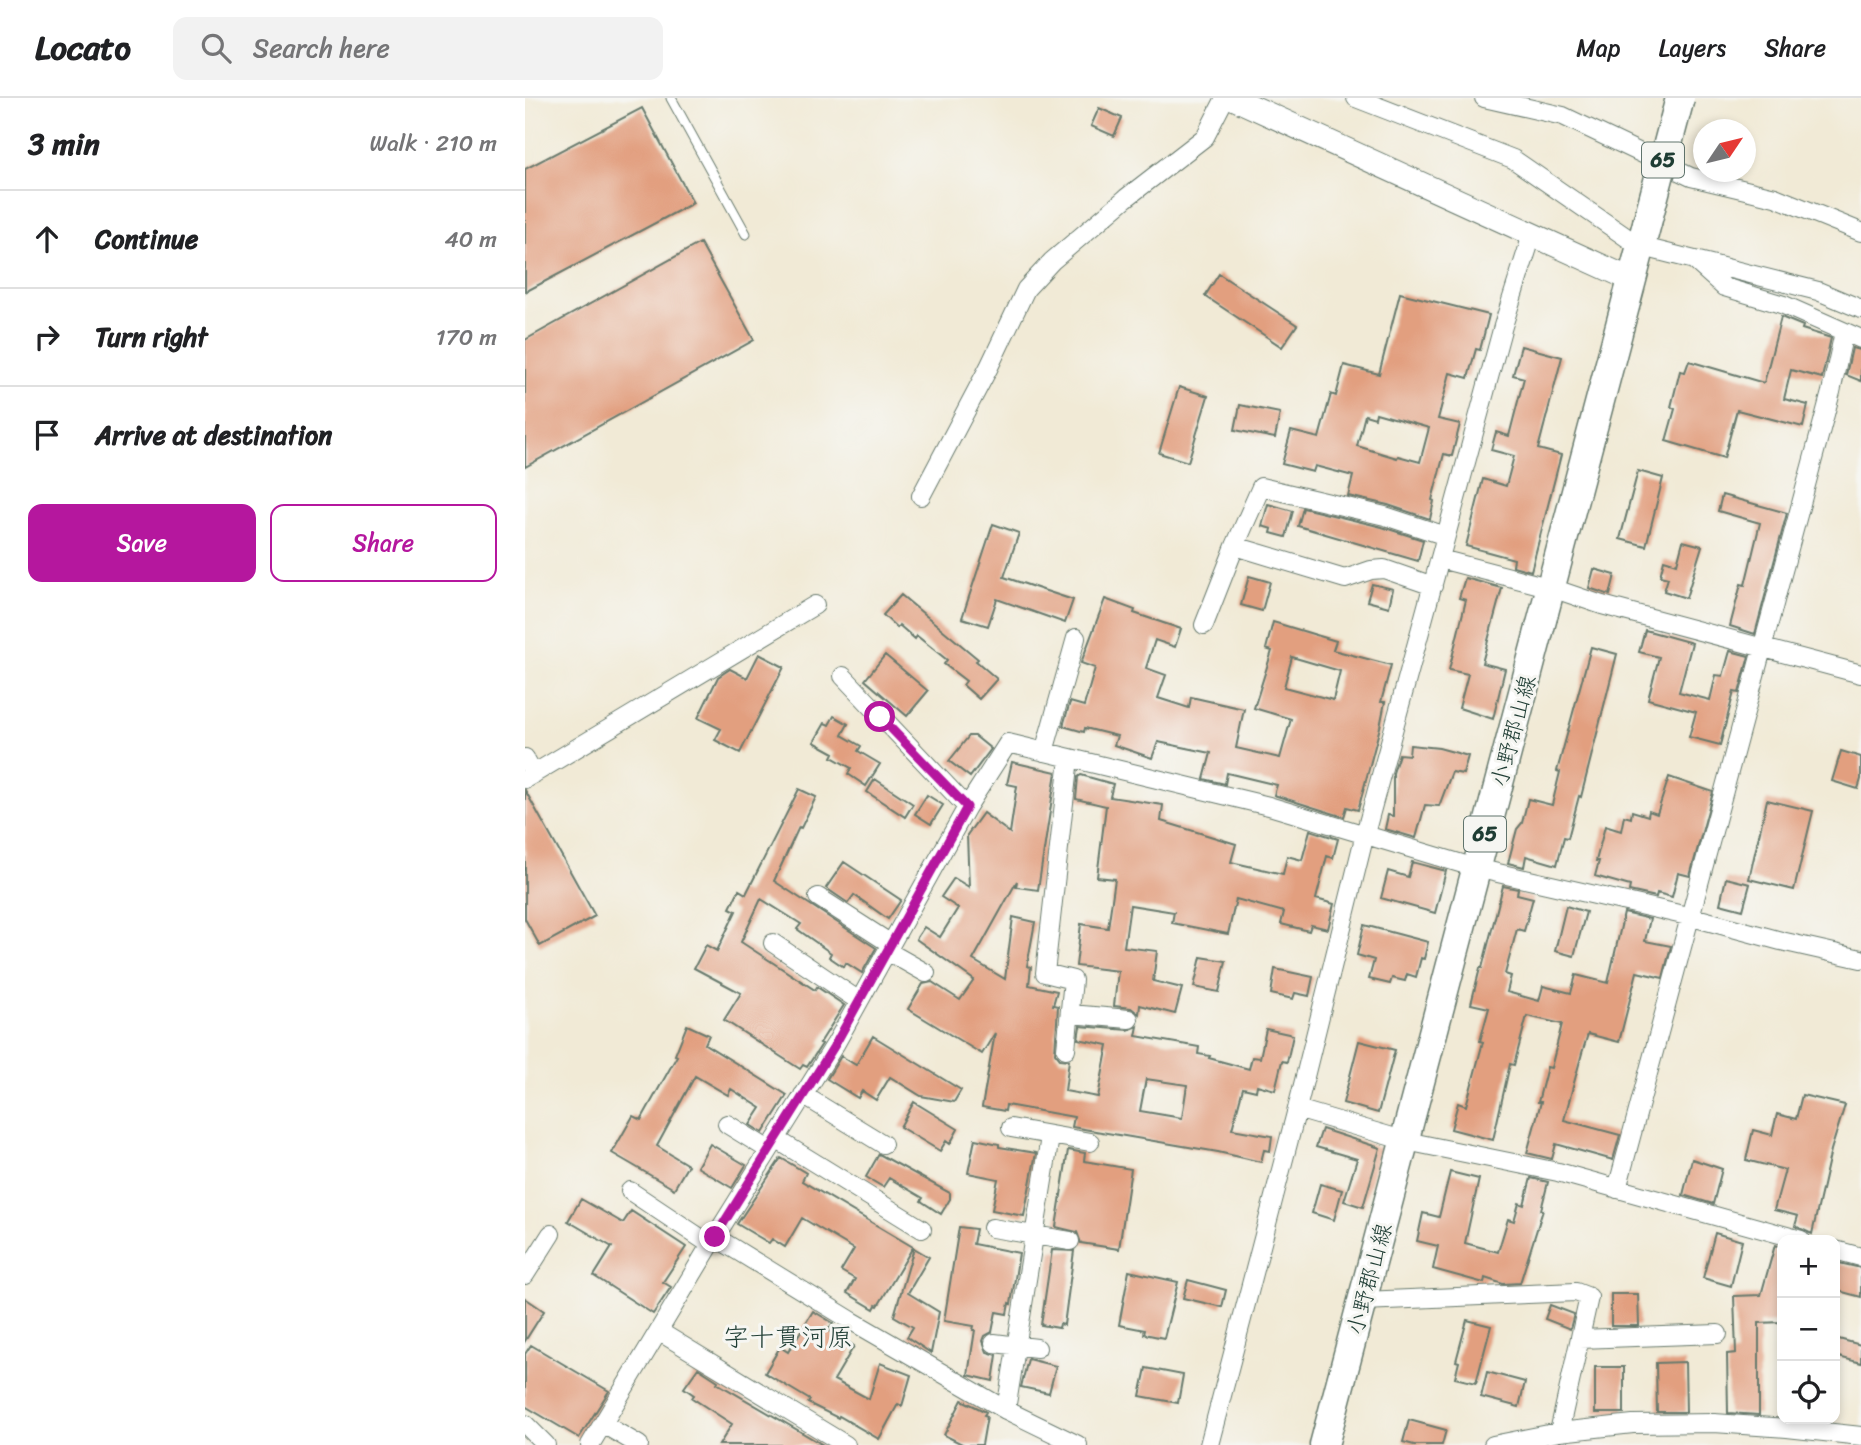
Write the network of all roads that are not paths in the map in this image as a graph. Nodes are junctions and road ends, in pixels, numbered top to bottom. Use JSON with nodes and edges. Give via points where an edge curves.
{"nodes":[{"id":1,"x":671,"y":98,"type":"edge"},
{"id":2,"x":1225,"y":98,"type":"edge"},
{"id":3,"x":1233,"y":98,"type":"edge"},
{"id":4,"x":1356,"y":98,"type":"edge"},
{"id":5,"x":1484,"y":98,"type":"edge"},
{"id":6,"x":1680,"y":98,"type":"edge"},
{"id":7,"x":1861,"y":232,"type":"edge"},
{"id":8,"x":746,"y":234,"type":"dead end"},
{"id":9,"x":1643,"y":234,"type":"junction"},
{"id":10,"x":1532,"y":235,"type":"junction"},
{"id":11,"x":1691,"y":258,"type":"junction"},
{"id":12,"x":1630,"y":279,"type":"junction"},
{"id":13,"x":1861,"y":309,"type":"edge"},
{"id":14,"x":1844,"y":332,"type":"junction"},
{"id":15,"x":1861,"y":339,"type":"edge"},
{"id":16,"x":921,"y":496,"type":"dead end"},
{"id":17,"x":1446,"y":536,"type":"junction"},
{"id":18,"x":1234,"y":546,"type":"junction"},
{"id":19,"x":1440,"y":559,"type":"junction"},
{"id":20,"x":1433,"y":586,"type":"junction"},
{"id":21,"x":1552,"y":588,"type":"junction"},
{"id":22,"x":815,"y":605,"type":"dead end"},
{"id":23,"x":1204,"y":625,"type":"dead end"},
{"id":24,"x":1076,"y":638,"type":"dead end"},
{"id":25,"x":1762,"y":646,"type":"junction"},
{"id":26,"x":1861,"y":674,"type":"edge"},
{"id":27,"x":843,"y":676,"type":"dead end"},
{"id":28,"x":1044,"y":752,"type":"junction"},
{"id":29,"x":525,"y":758,"type":"edge"},
{"id":30,"x":1069,"y":758,"type":"junction"},
{"id":31,"x":529,"y":777,"type":"edge"},
{"id":32,"x":967,"y":807,"type":"junction"},
{"id":33,"x":1365,"y":834,"type":"junction"},
{"id":34,"x":1476,"y":868,"type":"junction"},
{"id":35,"x":818,"y":897,"type":"dead end"},
{"id":36,"x":1692,"y":917,"type":"junction"},
{"id":37,"x":773,"y":943,"type":"dead end"},
{"id":38,"x":889,"y":947,"type":"junction"},
{"id":39,"x":1861,"y":959,"type":"edge"},
{"id":40,"x":926,"y":973,"type":"dead end"},
{"id":41,"x":859,"y":1001,"type":"junction"},
{"id":42,"x":1070,"y":1014,"type":"junction"},
{"id":43,"x":1129,"y":1019,"type":"dead end"},
{"id":44,"x":1066,"y":1049,"type":"dead end"},
{"id":45,"x":803,"y":1095,"type":"junction"},
{"id":46,"x":1297,"y":1109,"type":"junction"},
{"id":47,"x":727,"y":1124,"type":"dead end"},
{"id":48,"x":1011,"y":1128,"type":"dead end"},
{"id":49,"x":1050,"y":1137,"type":"junction"},
{"id":50,"x":1406,"y":1141,"type":"junction"},
{"id":51,"x":1090,"y":1142,"type":"dead end"},
{"id":52,"x":772,"y":1144,"type":"junction"},
{"id":53,"x":883,"y":1144,"type":"dead end"},
{"id":54,"x":1617,"y":1189,"type":"junction"},
{"id":55,"x":630,"y":1191,"type":"dead end"},
{"id":56,"x":992,"y":1228,"type":"dead end"},
{"id":57,"x":922,"y":1229,"type":"dead end"},
{"id":58,"x":551,"y":1234,"type":"dead end"},
{"id":59,"x":1035,"y":1234,"type":"junction"},
{"id":60,"x":1783,"y":1235,"type":"edge"},
{"id":61,"x":713,"y":1241,"type":"junction"},
{"id":62,"x":1070,"y":1241,"type":"dead end"},
{"id":63,"x":1840,"y":1251,"type":"edge"},
{"id":64,"x":1861,"y":1257,"type":"edge"},
{"id":65,"x":525,"y":1275,"type":"edge"},
{"id":66,"x":1363,"y":1301,"type":"junction"},
{"id":67,"x":660,"y":1332,"type":"junction"},
{"id":68,"x":1719,"y":1334,"type":"dead end"},
{"id":69,"x":1580,"y":1339,"type":"junction"},
{"id":70,"x":994,"y":1343,"type":"dead end"},
{"id":71,"x":1017,"y":1347,"type":"junction"},
{"id":72,"x":1037,"y":1348,"type":"dead end"},
{"id":73,"x":1006,"y":1410,"type":"junction"},
{"id":74,"x":525,"y":1424,"type":"edge"},
{"id":75,"x":603,"y":1424,"type":"junction"},
{"id":76,"x":1559,"y":1432,"type":"junction"},
{"id":77,"x":1861,"y":1436,"type":"edge"},
{"id":78,"x":546,"y":1445,"type":"edge"},
{"id":79,"x":590,"y":1445,"type":"edge"},
{"id":80,"x":639,"y":1445,"type":"edge"},
{"id":81,"x":846,"y":1445,"type":"edge"},
{"id":82,"x":1079,"y":1445,"type":"edge"},
{"id":83,"x":1209,"y":1445,"type":"edge"},
{"id":84,"x":1324,"y":1445,"type":"edge"},
{"id":85,"x":1493,"y":1445,"type":"edge"}],
"edges":[{"from":1,"to":8,"type":"lane"},
{"from":2,"to":16,"type":"street","via":[[1205,137],[1052,261],[1026,289]]},
{"from":3,"to":10,"type":"street"},
{"from":4,"to":9,"type":"street","via":[[1513,159]]},
{"from":5,"to":7,"type":"street","via":[[1563,116],[1691,177],[1775,197]]},
{"from":6,"to":9,"type":"main road","name":"小野郡山線","number":"65","bridge":true},
{"from":9,"to":11,"type":"street"},
{"from":9,"to":12,"type":"main road","name":"小野郡山線","number":"65"},
{"from":10,"to":12,"type":"street"},
{"from":10,"to":17,"type":"street"},
{"from":11,"to":13,"type":"street","via":[[1818,291]]},
{"from":11,"to":14,"type":"street","via":[[1724,287],[1784,305]]},
{"from":12,"to":21,"type":"main road","name":"小野郡山線","number":"65"},
{"from":14,"to":15,"type":"street"},
{"from":14,"to":25,"type":"street"},
{"from":17,"to":18,"type":"street","via":[[1385,516],[1261,487]]},
{"from":17,"to":19,"type":"street"},
{"from":18,"to":20,"type":"street","via":[[1345,579],[1384,569]]},
{"from":18,"to":23,"type":"street"},
{"from":19,"to":20,"type":"street"},
{"from":19,"to":21,"type":"street"},
{"from":20,"to":33,"type":"street"},
{"from":21,"to":25,"type":"street"},
{"from":21,"to":34,"type":"main road","name":"小野郡山線","number":"65"},
{"from":22,"to":31,"type":"street"},
{"from":24,"to":28,"type":"street"},
{"from":25,"to":26,"type":"street"},
{"from":25,"to":36,"type":"street"},
{"from":27,"to":32,"type":"street"},
{"from":28,"to":30,"type":"street"},
{"from":28,"to":32,"type":"street","via":[[1008,743]]},
{"from":29,"to":31,"type":"street"},
{"from":30,"to":33,"type":"street"},
{"from":30,"to":42,"type":"street","via":[[1045,973],[1073,980]]},
{"from":32,"to":38,"type":"street"},
{"from":33,"to":34,"type":"street"},
{"from":33,"to":46,"type":"street"},
{"from":34,"to":36,"type":"street"},
{"from":34,"to":50,"type":"main road","name":"小野郡山線","number":"65"},
{"from":35,"to":38,"type":"street"},
{"from":36,"to":39,"type":"street"},
{"from":36,"to":54,"type":"street"},
{"from":37,"to":41,"type":"street"},
{"from":38,"to":40,"type":"street"},
{"from":38,"to":41,"type":"street"},
{"from":41,"to":45,"type":"street"},
{"from":42,"to":43,"type":"street"},
{"from":42,"to":44,"type":"street"},
{"from":45,"to":52,"type":"street"},
{"from":45,"to":53,"type":"street"},
{"from":46,"to":50,"type":"street"},
{"from":46,"to":83,"type":"street"},
{"from":47,"to":52,"type":"street"},
{"from":48,"to":49,"type":"street"},
{"from":49,"to":51,"type":"street"},
{"from":49,"to":59,"type":"street"},
{"from":50,"to":54,"type":"street"},
{"from":50,"to":66,"type":"main road","name":"小野郡山線","number":"65"},
{"from":52,"to":57,"type":"street"},
{"from":52,"to":61,"type":"street"},
{"from":54,"to":60,"type":"street"},
{"from":55,"to":61,"type":"street"},
{"from":56,"to":59,"type":"street"},
{"from":58,"to":65,"type":"street"},
{"from":59,"to":62,"type":"street"},
{"from":59,"to":71,"type":"street"},
{"from":61,"to":67,"type":"street"},
{"from":61,"to":73,"type":"street"},
{"from":63,"to":64,"type":"street"},
{"from":66,"to":69,"type":"street","via":[[1576,1292],[1589,1297]]},
{"from":66,"to":84,"type":"main road","name":"小野郡山線","number":"65"},
{"from":67,"to":75,"type":"street"},
{"from":67,"to":81,"type":"street"},
{"from":68,"to":69,"type":"street"},
{"from":69,"to":76,"type":"street"},
{"from":70,"to":71,"type":"street"},
{"from":71,"to":72,"type":"street"},
{"from":71,"to":73,"type":"street"},
{"from":73,"to":82,"type":"street"},
{"from":74,"to":78,"type":"street"},
{"from":75,"to":79,"type":"street"},
{"from":75,"to":80,"type":"street"},
{"from":76,"to":77,"type":"street","via":[[1633,1424],[1714,1423]]},
{"from":76,"to":85,"type":"street"}]}
